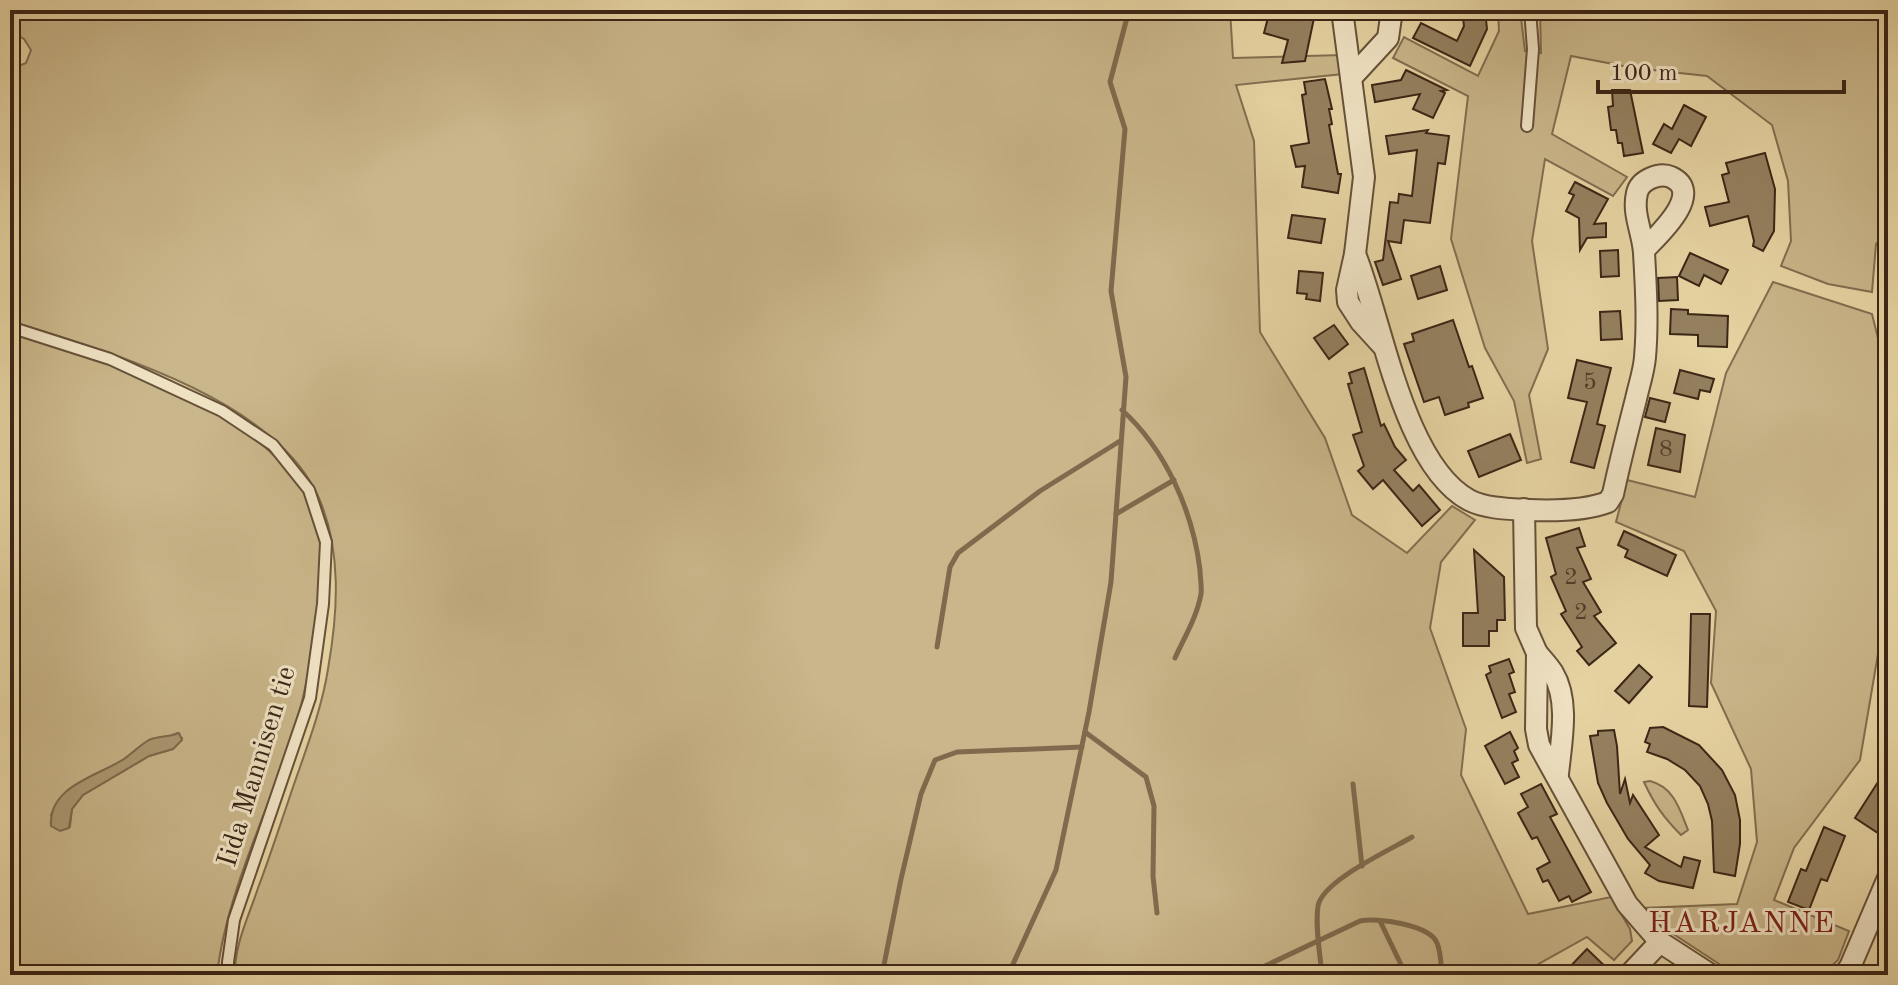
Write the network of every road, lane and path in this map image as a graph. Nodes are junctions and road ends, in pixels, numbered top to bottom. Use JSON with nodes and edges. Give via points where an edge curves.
{"nodes":[{"id":1,"x":1342,"y":10,"type":"edge"},
{"id":2,"x":1392,"y":10,"type":"edge"},
{"id":3,"x":1530,"y":10,"type":"edge"},
{"id":4,"x":1351,"y":78,"type":"junction"},
{"id":5,"x":1527,"y":126,"type":"dead end"},
{"id":6,"x":1644,"y":250,"type":"dead end"},
{"id":7,"x":10,"y":327,"type":"edge"},
{"id":8,"x":1524,"y":509,"type":"junction"},
{"id":9,"x":1888,"y":878,"type":"edge"},
{"id":10,"x":1660,"y":942,"type":"junction"},
{"id":11,"x":228,"y":975,"type":"edge"},
{"id":12,"x":1629,"y":975,"type":"edge"},
{"id":13,"x":1711,"y":975,"type":"edge"},
{"id":14,"x":1844,"y":975,"type":"edge"}],
"edges":[{"from":1,"to":4,"type":"street"},
{"from":2,"to":4,"type":"street","via":[[1388,38]]},
{"from":3,"to":5,"type":"lane","via":[[1533,49]]},
{"from":4,"to":8,"type":"street","via":[[1364,177],[1355,254],[1414,432],[1437,469],[1470,500]]},
{"from":6,"to":8,"type":"street","via":[[1645,359],[1613,494],[1597,506]]},
{"from":7,"to":11,"type":"lane","name":"Iida Mannisen tie","via":[[110,359],[222,411],[273,445],[309,490],[326,542],[310,698],[234,920]]},
{"from":8,"to":10,"type":"street","via":[[1526,628],[1537,653],[1537,738],[1627,904]]},
{"from":9,"to":14,"type":"street"},
{"from":10,"to":12,"type":"street"},
{"from":10,"to":13,"type":"street"}]}
